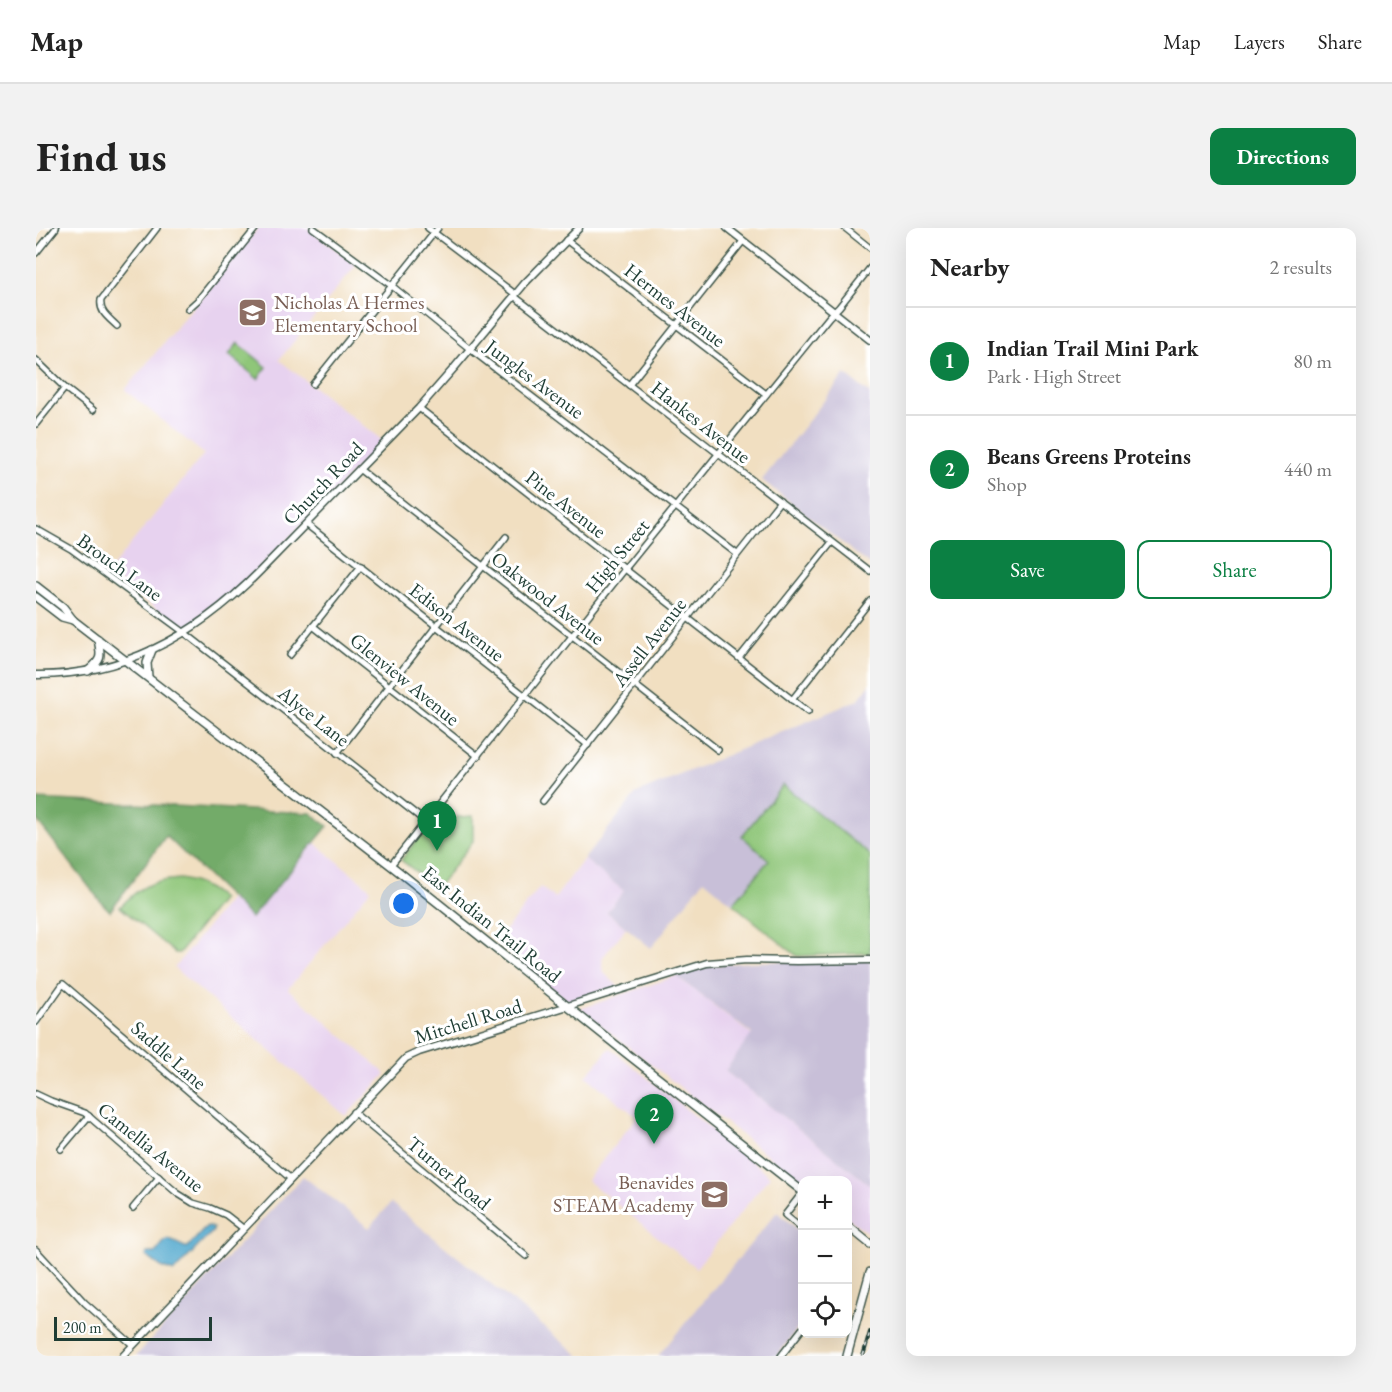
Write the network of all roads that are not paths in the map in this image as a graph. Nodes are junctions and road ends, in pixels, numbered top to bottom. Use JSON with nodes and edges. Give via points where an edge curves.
{"nodes":[{"id":1,"x":56,"y":228,"type":"edge"},
{"id":2,"x":157,"y":228,"type":"edge"},
{"id":3,"x":256,"y":228,"type":"edge"},
{"id":4,"x":313,"y":228,"type":"edge"},
{"id":5,"x":428,"y":228,"type":"edge"},
{"id":6,"x":579,"y":228,"type":"edge"},
{"id":7,"x":727,"y":228,"type":"edge"},
{"id":8,"x":844,"y":228,"type":"edge"},
{"id":9,"x":436,"y":230,"type":"edge"},
{"id":10,"x":567,"y":240,"type":"junction"},
{"id":11,"x":743,"y":241,"type":"junction"},
{"id":12,"x":870,"y":248,"type":"edge"},
{"id":13,"x":36,"y":253,"type":"edge"},
{"id":14,"x":870,"y":268,"type":"edge"},
{"id":15,"x":392,"y":286,"type":"junction"},
{"id":16,"x":514,"y":295,"type":"junction"},
{"id":17,"x":188,"y":309,"type":"dead end"},
{"id":18,"x":834,"y":312,"type":"junction"},
{"id":19,"x":676,"y":325,"type":"junction"},
{"id":20,"x":117,"y":326,"type":"dead end"},
{"id":21,"x":870,"y":340,"type":"edge"},
{"id":22,"x":470,"y":348,"type":"junction"},
{"id":23,"x":36,"y":360,"type":"edge"},
{"id":24,"x":313,"y":384,"type":"dead end"},
{"id":25,"x":629,"y":385,"type":"junction"},
{"id":26,"x":66,"y":388,"type":"junction"},
{"id":27,"x":766,"y":394,"type":"junction"},
{"id":28,"x":419,"y":408,"type":"junction"},
{"id":29,"x":93,"y":410,"type":"dead end"},
{"id":30,"x":36,"y":424,"type":"edge"},
{"id":31,"x":718,"y":453,"type":"junction"},
{"id":32,"x":359,"y":469,"type":"junction"},
{"id":33,"x":780,"y":501,"type":"junction"},
{"id":34,"x":676,"y":506,"type":"junction"},
{"id":35,"x":306,"y":524,"type":"junction"},
{"id":36,"x":36,"y":529,"type":"edge"},
{"id":37,"x":506,"y":537,"type":"dead end"},
{"id":38,"x":832,"y":542,"type":"junction"},
{"id":39,"x":737,"y":554,"type":"junction"},
{"id":40,"x":361,"y":566,"type":"junction"},
{"id":41,"x":484,"y":566,"type":"junction"},
{"id":42,"x":625,"y":569,"type":"junction"},
{"id":43,"x":870,"y":571,"type":"edge"},
{"id":44,"x":36,"y":586,"type":"edge"},
{"id":45,"x":36,"y":597,"type":"edge"},
{"id":46,"x":870,"y":601,"type":"edge"},
{"id":47,"x":687,"y":618,"type":"junction"},
{"id":48,"x":73,"y":620,"type":"junction"},
{"id":49,"x":313,"y":626,"type":"junction"},
{"id":50,"x":437,"y":626,"type":"junction"},
{"id":51,"x":185,"y":633,"type":"junction"},
{"id":52,"x":572,"y":636,"type":"junction"},
{"id":53,"x":98,"y":639,"type":"junction"},
{"id":54,"x":152,"y":650,"type":"junction"},
{"id":55,"x":290,"y":655,"type":"dead end"},
{"id":56,"x":739,"y":658,"type":"junction"},
{"id":57,"x":126,"y":661,"type":"junction"},
{"id":58,"x":88,"y":671,"type":"junction"},
{"id":59,"x":36,"y":675,"type":"edge"},
{"id":60,"x":148,"y":678,"type":"junction"},
{"id":61,"x":635,"y":684,"type":"junction"},
{"id":62,"x":390,"y":686,"type":"junction"},
{"id":63,"x":525,"y":696,"type":"junction"},
{"id":64,"x":792,"y":700,"type":"junction"},
{"id":65,"x":808,"y":712,"type":"dead end"},
{"id":66,"x":588,"y":745,"type":"junction"},
{"id":67,"x":718,"y":750,"type":"dead end"},
{"id":68,"x":337,"y":753,"type":"junction"},
{"id":69,"x":478,"y":756,"type":"junction"},
{"id":70,"x":543,"y":801,"type":"dead end"},
{"id":71,"x":426,"y":822,"type":"junction"},
{"id":72,"x":391,"y":865,"type":"junction"},
{"id":73,"x":870,"y":960,"type":"edge"},
{"id":74,"x":569,"y":1007,"type":"junction"},
{"id":75,"x":36,"y":1022,"type":"edge"},
{"id":76,"x":36,"y":1094,"type":"edge"},
{"id":77,"x":353,"y":1112,"type":"junction"},
{"id":78,"x":88,"y":1116,"type":"junction"},
{"id":79,"x":61,"y":1149,"type":"dead end"},
{"id":80,"x":159,"y":1177,"type":"junction"},
{"id":81,"x":291,"y":1179,"type":"junction"},
{"id":82,"x":798,"y":1189,"type":"edge"},
{"id":83,"x":798,"y":1197,"type":"edge"},
{"id":84,"x":133,"y":1208,"type":"dead end"},
{"id":85,"x":798,"y":1226,"type":"edge"},
{"id":86,"x":243,"y":1229,"type":"junction"},
{"id":87,"x":852,"y":1229,"type":"edge"},
{"id":88,"x":870,"y":1244,"type":"edge"},
{"id":89,"x":36,"y":1250,"type":"edge"},
{"id":90,"x":525,"y":1256,"type":"dead end"},
{"id":91,"x":870,"y":1275,"type":"edge"},
{"id":92,"x":798,"y":1334,"type":"edge"},
{"id":93,"x":133,"y":1345,"type":"junction"},
{"id":94,"x":123,"y":1356,"type":"edge"},
{"id":95,"x":781,"y":1356,"type":"edge"},
{"id":96,"x":847,"y":1356,"type":"edge"}],
"edges":[{"from":1,"to":13,"type":"street"},
{"from":2,"to":20,"type":"street","via":[[101,300],[102,311]]},
{"from":3,"to":17,"type":"street"},
{"from":4,"to":15,"type":"street","name":"Jungles Avenue"},
{"from":5,"to":9,"type":"street","name":"Hankes Avenue"},
{"from":6,"to":10,"type":"street","name":"Church Road"},
{"from":7,"to":11,"type":"street"},
{"from":8,"to":12,"type":"street"},
{"from":9,"to":15,"type":"street"},
{"from":9,"to":16,"type":"street","name":"Hankes Avenue"},
{"from":10,"to":16,"type":"street","name":"Church Road"},
{"from":10,"to":19,"type":"street","name":"Hermes Avenue"},
{"from":11,"to":18,"type":"street"},
{"from":11,"to":19,"type":"street"},
{"from":14,"to":18,"type":"street","name":"High Street"},
{"from":15,"to":22,"type":"street","name":"Jungles Avenue"},
{"from":15,"to":24,"type":"street"},
{"from":16,"to":22,"type":"street","name":"Church Road"},
{"from":16,"to":25,"type":"street","name":"Hankes Avenue"},
{"from":18,"to":21,"type":"street"},
{"from":18,"to":27,"type":"street","name":"High Street"},
{"from":19,"to":25,"type":"street"},
{"from":19,"to":27,"type":"street","name":"Hermes Avenue"},
{"from":22,"to":28,"type":"street","name":"Church Road"},
{"from":22,"to":34,"type":"street","name":"Jungles Avenue"},
{"from":23,"to":26,"type":"street"},
{"from":25,"to":31,"type":"street","name":"Hankes Avenue"},
{"from":26,"to":29,"type":"street"},
{"from":26,"to":30,"type":"street"},
{"from":27,"to":31,"type":"street","name":"High Street"},
{"from":28,"to":32,"type":"street","name":"Church Road"},
{"from":28,"to":42,"type":"street","name":"Pine Avenue"},
{"from":31,"to":33,"type":"street","name":"Hankes Avenue"},
{"from":31,"to":34,"type":"street","name":"High Street"},
{"from":32,"to":35,"type":"street","name":"Church Road"},
{"from":32,"to":41,"type":"street","name":"Oakwood Avenue"},
{"from":33,"to":38,"type":"street","name":"Hankes Avenue"},
{"from":33,"to":39,"type":"street","name":"Assell Avenue"},
{"from":34,"to":39,"type":"street","name":"Jungles Avenue"},
{"from":34,"to":42,"type":"street","name":"High Street"},
{"from":35,"to":40,"type":"street","name":"Edison Avenue"},
{"from":35,"to":51,"type":"street","name":"Church Road","via":[[245,587]]},
{"from":36,"to":51,"type":"street","name":"Brouch Lane","via":[[71,549]]},
{"from":37,"to":41,"type":"street"},
{"from":38,"to":43,"type":"street","name":"Hankes Avenue"},
{"from":38,"to":56,"type":"street"},
{"from":39,"to":47,"type":"street","name":"Assell Avenue"},
{"from":40,"to":49,"type":"street"},
{"from":40,"to":50,"type":"street","name":"Edison Avenue"},
{"from":41,"to":50,"type":"street"},
{"from":41,"to":52,"type":"street","name":"Oakwood Avenue"},
{"from":42,"to":47,"type":"street","name":"Pine Avenue"},
{"from":42,"to":52,"type":"street","name":"High Street"},
{"from":44,"to":48,"type":"main road","name":"East Indian Trail Road"},
{"from":45,"to":48,"type":"main road","name":"East Indian Trail Road","via":[[62,617]]},
{"from":46,"to":64,"type":"street"},
{"from":47,"to":56,"type":"street","name":"Pine Avenue"},
{"from":47,"to":61,"type":"street","name":"Assell Avenue"},
{"from":48,"to":53,"type":"main road","name":"East Indian Trail Road"},
{"from":49,"to":55,"type":"street"},
{"from":49,"to":62,"type":"street","name":"Glenview Avenue"},
{"from":50,"to":62,"type":"street"},
{"from":50,"to":63,"type":"street","name":"Edison Avenue"},
{"from":51,"to":54,"type":"street","name":"Church Road"},
{"from":51,"to":68,"type":"street","name":"Alyce Lane"},
{"from":52,"to":61,"type":"street","name":"Oakwood Avenue"},
{"from":52,"to":63,"type":"street","name":"High Street"},
{"from":53,"to":57,"type":"main road","name":"East Indian Trail Road"},
{"from":53,"to":58,"type":"main road","via":[[100,660]]},
{"from":54,"to":57,"type":"street","name":"Church Road"},
{"from":54,"to":60,"type":"main road","via":[[147,663]]},
{"from":56,"to":64,"type":"street","name":"Pine Avenue"},
{"from":57,"to":58,"type":"street","name":"Church Road"},
{"from":57,"to":60,"type":"main road","name":"East Indian Trail Road"},
{"from":58,"to":59,"type":"street","name":"Church Road"},
{"from":60,"to":72,"type":"main road","name":"East Indian Trail Road"},
{"from":61,"to":66,"type":"street","name":"Assell Avenue"},
{"from":61,"to":67,"type":"street","name":"Oakwood Avenue"},
{"from":62,"to":68,"type":"street"},
{"from":62,"to":69,"type":"street","name":"Glenview Avenue"},
{"from":63,"to":66,"type":"street","name":"Edison Avenue"},
{"from":63,"to":69,"type":"street","name":"High Street"},
{"from":64,"to":65,"type":"street","name":"Pine Avenue"},
{"from":66,"to":70,"type":"street","name":"Assell Avenue"},
{"from":68,"to":71,"type":"street","name":"Alyce Lane"},
{"from":69,"to":71,"type":"street","name":"High Street"},
{"from":71,"to":72,"type":"street","name":"High Street"},
{"from":72,"to":74,"type":"main road","name":"East Indian Trail Road"},
{"from":73,"to":74,"type":"street","name":"Mitchell Road","via":[[707,963]]},
{"from":74,"to":77,"type":"street","name":"Mitchell Road","via":[[406,1058]]},
{"from":74,"to":82,"type":"main road","name":"East Indian Trail Road"},
{"from":75,"to":81,"type":"street","name":"Saddle Lane","via":[[63,984]]},
{"from":76,"to":78,"type":"street","name":"Camellia Avenue"},
{"from":77,"to":81,"type":"street","name":"Mitchell Road"},
{"from":77,"to":90,"type":"street","name":"Turner Road"},
{"from":78,"to":79,"type":"street"},
{"from":78,"to":80,"type":"street","name":"Camellia Avenue"},
{"from":80,"to":84,"type":"street"},
{"from":80,"to":86,"type":"street","name":"Camellia Avenue","via":[[186,1199],[226,1215]]},
{"from":81,"to":86,"type":"street","name":"Mitchell Road"},
{"from":83,"to":85,"type":"street","via":[[785,1215]]},
{"from":86,"to":93,"type":"street","name":"Mitchell Road"},
{"from":87,"to":88,"type":"main road"},
{"from":89,"to":93,"type":"street","via":[[85,1303]]},
{"from":91,"to":96,"type":"main road"},
{"from":92,"to":95,"type":"street"},
{"from":93,"to":94,"type":"street","name":"Mitchell Road"}]}
